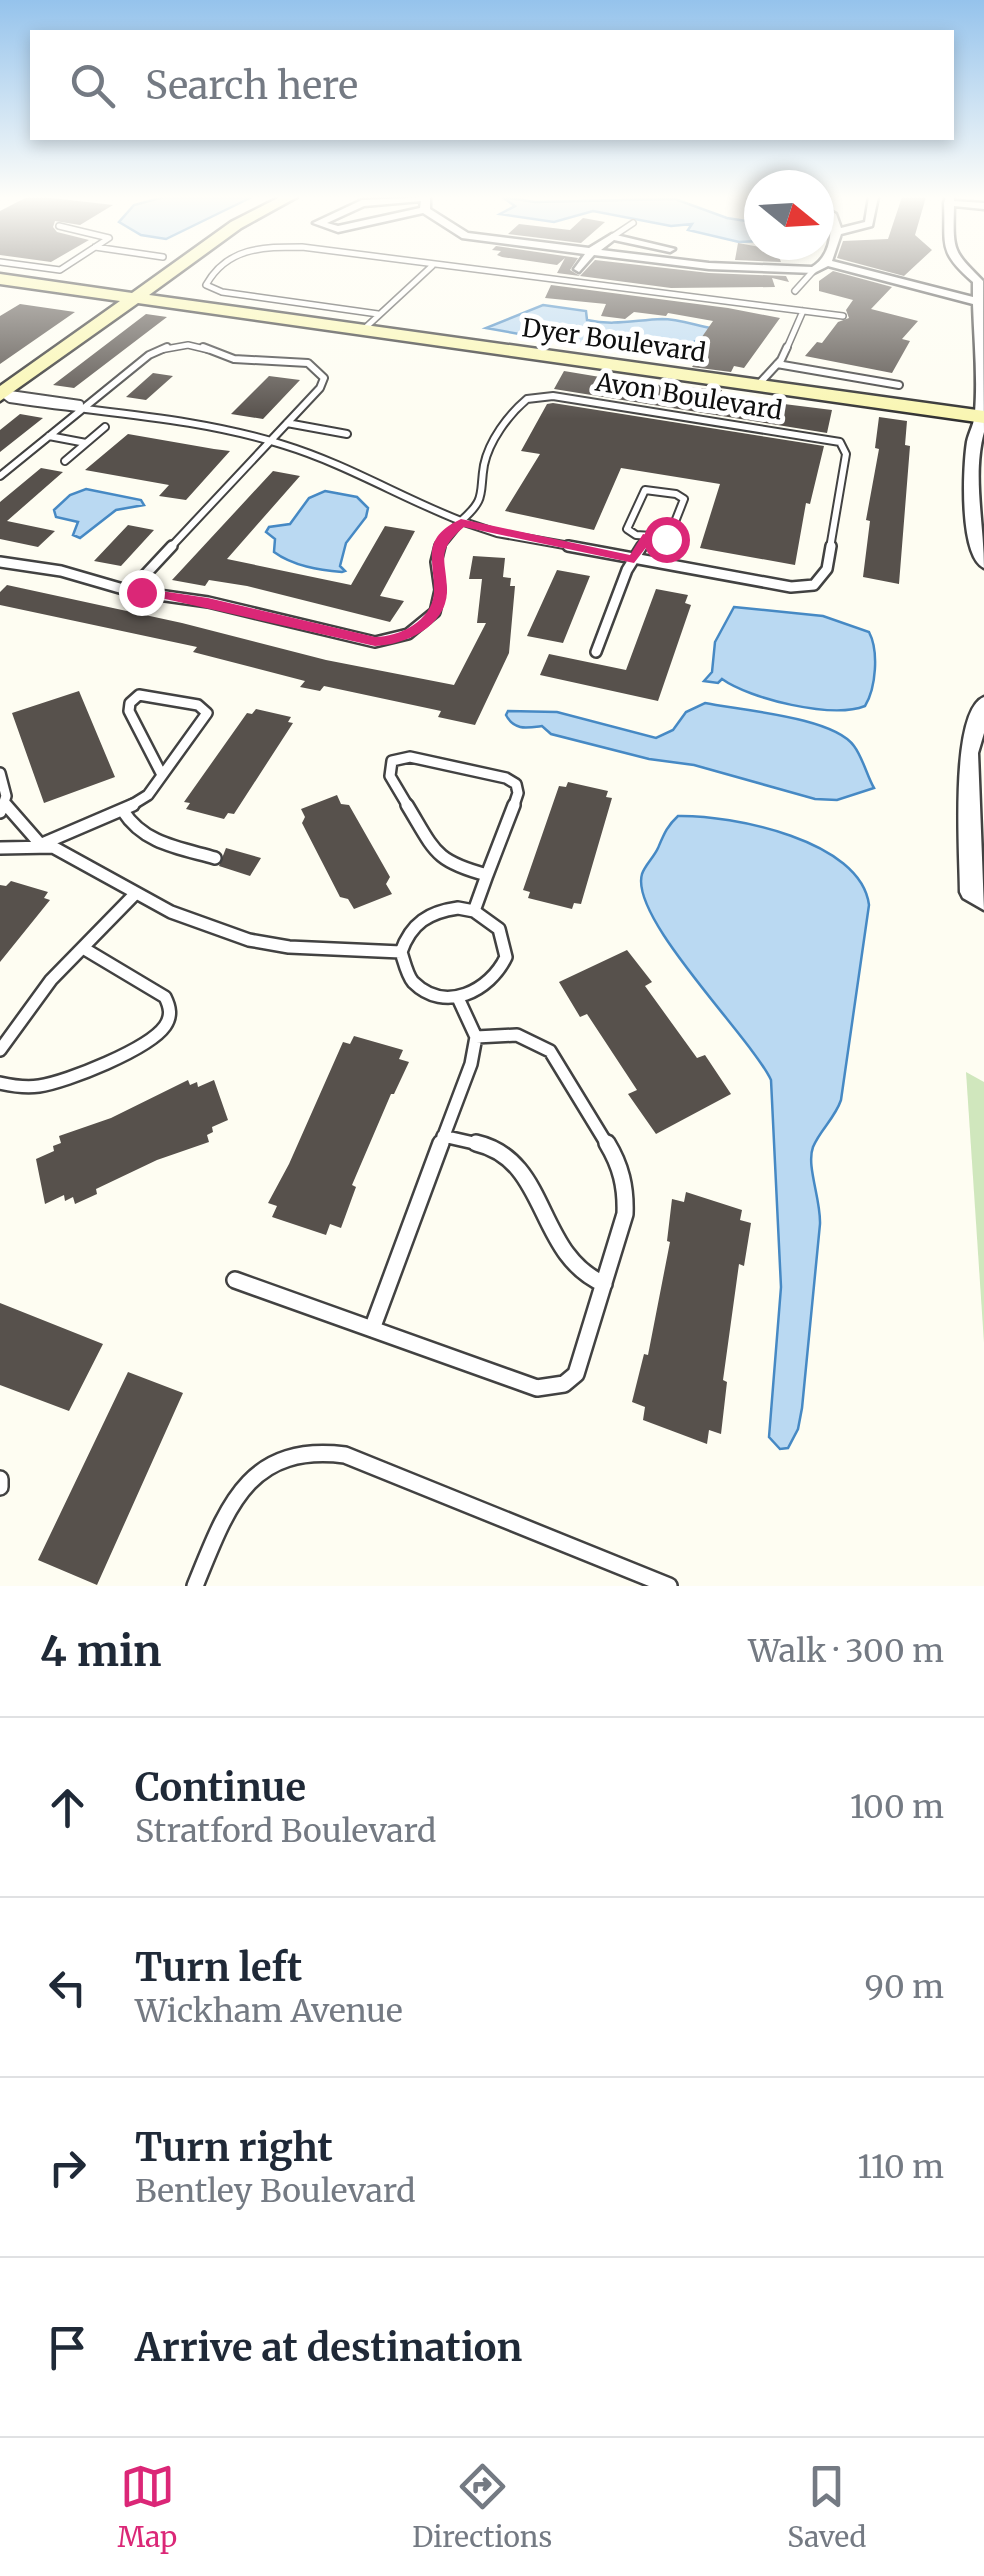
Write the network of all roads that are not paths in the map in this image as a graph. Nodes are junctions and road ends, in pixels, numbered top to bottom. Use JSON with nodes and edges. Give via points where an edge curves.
{"nodes":[{"id":1,"x":64,"y":271,"type":"edge"},
{"id":2,"x":172,"y":271,"type":"edge"},
{"id":3,"x":212,"y":271,"type":"edge"},
{"id":4,"x":426,"y":271,"type":"edge"},
{"id":5,"x":473,"y":271,"type":"edge"},
{"id":6,"x":813,"y":271,"type":"edge"},
{"id":7,"x":818,"y":271,"type":"edge"},
{"id":8,"x":860,"y":271,"type":"edge"},
{"id":9,"x":967,"y":271,"type":"edge"},
{"id":10,"x":71,"y":273,"type":"dead end"},
{"id":11,"x":0,"y":279,"type":"edge"},
{"id":12,"x":795,"y":291,"type":"dead end"},
{"id":13,"x":930,"y":294,"type":"junction"},
{"id":14,"x":134,"y":298,"type":"junction"},
{"id":15,"x":982,"y":301,"type":"edge"},
{"id":16,"x":804,"y":311,"type":"junction"},
{"id":17,"x":378,"y":314,"type":"junction"},
{"id":18,"x":842,"y":316,"type":"dead end"},
{"id":19,"x":364,"y":329,"type":"junction"},
{"id":20,"x":777,"y":364,"type":"junction"},
{"id":21,"x":898,"y":385,"type":"dead end"},
{"id":22,"x":757,"y":386,"type":"junction"},
{"id":23,"x":1,"y":394,"type":"edge"},
{"id":24,"x":85,"y":407,"type":"junction"},
{"id":25,"x":983,"y":416,"type":"edge"},
{"id":26,"x":287,"y":424,"type":"junction"},
{"id":27,"x":106,"y":427,"type":"dead end"},
{"id":28,"x":347,"y":434,"type":"dead end"},
{"id":29,"x":49,"y":436,"type":"junction"},
{"id":30,"x":270,"y":441,"type":"junction"},
{"id":31,"x":86,"y":443,"type":"junction"},
{"id":32,"x":979,"y":444,"type":"edge"},
{"id":33,"x":65,"y":462,"type":"dead end"},
{"id":34,"x":0,"y":476,"type":"edge"},
{"id":35,"x":461,"y":522,"type":"junction"},
{"id":36,"x":647,"y":537,"type":"junction"},
{"id":37,"x":634,"y":559,"type":"junction"},
{"id":38,"x":0,"y":562,"type":"edge"},
{"id":39,"x":984,"y":564,"type":"edge"},
{"id":40,"x":130,"y":590,"type":"junction"},
{"id":41,"x":596,"y":652,"type":"dead end"},
{"id":42,"x":984,"y":703,"type":"edge"},
{"id":43,"x":0,"y":773,"type":"edge"},
{"id":44,"x":162,"y":775,"type":"junction"},
{"id":45,"x":2,"y":808,"type":"edge"},
{"id":46,"x":123,"y":811,"type":"junction"},
{"id":47,"x":41,"y":845,"type":"junction"},
{"id":48,"x":0,"y":848,"type":"edge"},
{"id":49,"x":215,"y":858,"type":"dead end"},
{"id":50,"x":488,"y":875,"type":"junction"},
{"id":51,"x":136,"y":893,"type":"junction"},
{"id":52,"x":984,"y":901,"type":"edge"},
{"id":53,"x":474,"y":911,"type":"junction"},
{"id":54,"x":83,"y":948,"type":"junction"},
{"id":55,"x":401,"y":952,"type":"junction"},
{"id":56,"x":458,"y":998,"type":"junction"},
{"id":57,"x":476,"y":1037,"type":"junction"},
{"id":58,"x":0,"y":1050,"type":"edge"},
{"id":59,"x":0,"y":1083,"type":"edge"},
{"id":60,"x":442,"y":1136,"type":"junction"},
{"id":61,"x":235,"y":1280,"type":"dead end"},
{"id":62,"x":604,"y":1284,"type":"junction"},
{"id":63,"x":372,"y":1329,"type":"junction"},
{"id":64,"x":0,"y":1478,"type":"edge"},
{"id":65,"x":0,"y":1487,"type":"edge"},
{"id":66,"x":196,"y":1586,"type":"edge"},
{"id":67,"x":669,"y":1586,"type":"edge"}],
"edges":[{"from":1,"to":10,"type":"lane"},
{"from":2,"to":14,"type":"main road"},
{"from":3,"to":17,"type":"lane","via":[[206,285],[222,292]]},
{"from":4,"to":17,"type":"lane"},
{"from":5,"to":16,"type":"lane"},
{"from":6,"to":12,"type":"lane"},
{"from":7,"to":13,"type":"street"},
{"from":8,"to":13,"type":"street"},
{"from":9,"to":15,"type":"street","via":[[978,280]]},
{"from":11,"to":14,"type":"main road","name":"Dyer Boulevard"},
{"from":13,"to":15,"type":"street"},
{"from":14,"to":19,"type":"main road","name":"Dyer Boulevard"},
{"from":14,"to":23,"type":"main road"},
{"from":15,"to":25,"type":"street"},
{"from":16,"to":18,"type":"lane"},
{"from":16,"to":20,"type":"lane"},
{"from":17,"to":19,"type":"lane"},
{"from":19,"to":22,"type":"main road","name":"Dyer Boulevard"},
{"from":20,"to":21,"type":"lane"},
{"from":20,"to":22,"type":"lane"},
{"from":22,"to":25,"type":"main road","name":"Dyer Boulevard"},
{"from":23,"to":24,"type":"lane"},
{"from":24,"to":26,"type":"lane","via":[[158,350],[197,345],[234,359],[299,361],[322,373],[323,385]]},
{"from":24,"to":29,"type":"lane"},
{"from":24,"to":30,"type":"lane"},
{"from":25,"to":32,"type":"street"},
{"from":26,"to":28,"type":"lane"},
{"from":26,"to":30,"type":"lane"},
{"from":27,"to":31,"type":"lane"},
{"from":29,"to":31,"type":"lane"},
{"from":29,"to":34,"type":"lane"},
{"from":30,"to":35,"type":"lane"},
{"from":30,"to":40,"type":"lane"},
{"from":31,"to":33,"type":"lane"},
{"from":32,"to":39,"type":"street","via":[[972,508]]},
{"from":35,"to":37,"type":"lane"},
{"from":35,"to":37,"type":"lane","name":"Avon Boulevard","via":[[483,495],[488,456],[532,397],[840,442],[846,454],[827,569],[814,585],[778,586]]},
{"from":35,"to":40,"type":"lane","via":[[438,550],[440,595],[424,624],[402,638],[375,642]]},
{"from":36,"to":36,"type":"lane","via":[[626,527],[640,494],[682,497],[672,535]]},
{"from":36,"to":37,"type":"lane"},
{"from":37,"to":41,"type":"lane"},
{"from":38,"to":40,"type":"lane"},
{"from":42,"to":52,"type":"street","via":[[968,752],[971,892]]},
{"from":43,"to":45,"type":"lane","via":[[6,790]]},
{"from":44,"to":44,"type":"lane","via":[[206,710],[139,696],[130,711]]},
{"from":44,"to":46,"type":"lane","via":[[142,801]]},
{"from":45,"to":47,"type":"lane"},
{"from":46,"to":47,"type":"lane"},
{"from":46,"to":49,"type":"lane","via":[[133,830],[146,837]]},
{"from":47,"to":48,"type":"lane"},
{"from":47,"to":51,"type":"lane"},
{"from":50,"to":50,"type":"lane","via":[[516,784],[410,756],[392,761],[390,776],[438,856]]},
{"from":50,"to":53,"type":"lane"},
{"from":51,"to":54,"type":"lane"},
{"from":51,"to":55,"type":"lane","via":[[186,918],[268,944]]},
{"from":53,"to":55,"type":"lane","via":[[426,916],[413,925]]},
{"from":53,"to":56,"type":"lane","via":[[499,929],[506,958],[490,984]]},
{"from":54,"to":58,"type":"lane"},
{"from":54,"to":59,"type":"lane","via":[[165,997],[171,1010],[166,1025],[154,1037],[51,1084]]},
{"from":55,"to":56,"type":"lane","via":[[411,980],[424,991]]},
{"from":56,"to":57,"type":"lane"},
{"from":57,"to":60,"type":"lane"},
{"from":57,"to":62,"type":"lane","via":[[517,1035],[550,1051],[619,1163],[625,1214]]},
{"from":60,"to":62,"type":"lane","via":[[492,1147],[517,1162],[564,1252]]},
{"from":60,"to":63,"type":"lane"},
{"from":61,"to":63,"type":"lane"},
{"from":62,"to":63,"type":"lane","via":[[576,1374],[552,1388]]},
{"from":64,"to":65,"type":"lane"},
{"from":66,"to":67,"type":"lane","via":[[239,1494],[269,1464],[313,1449],[345,1455]]}]}
